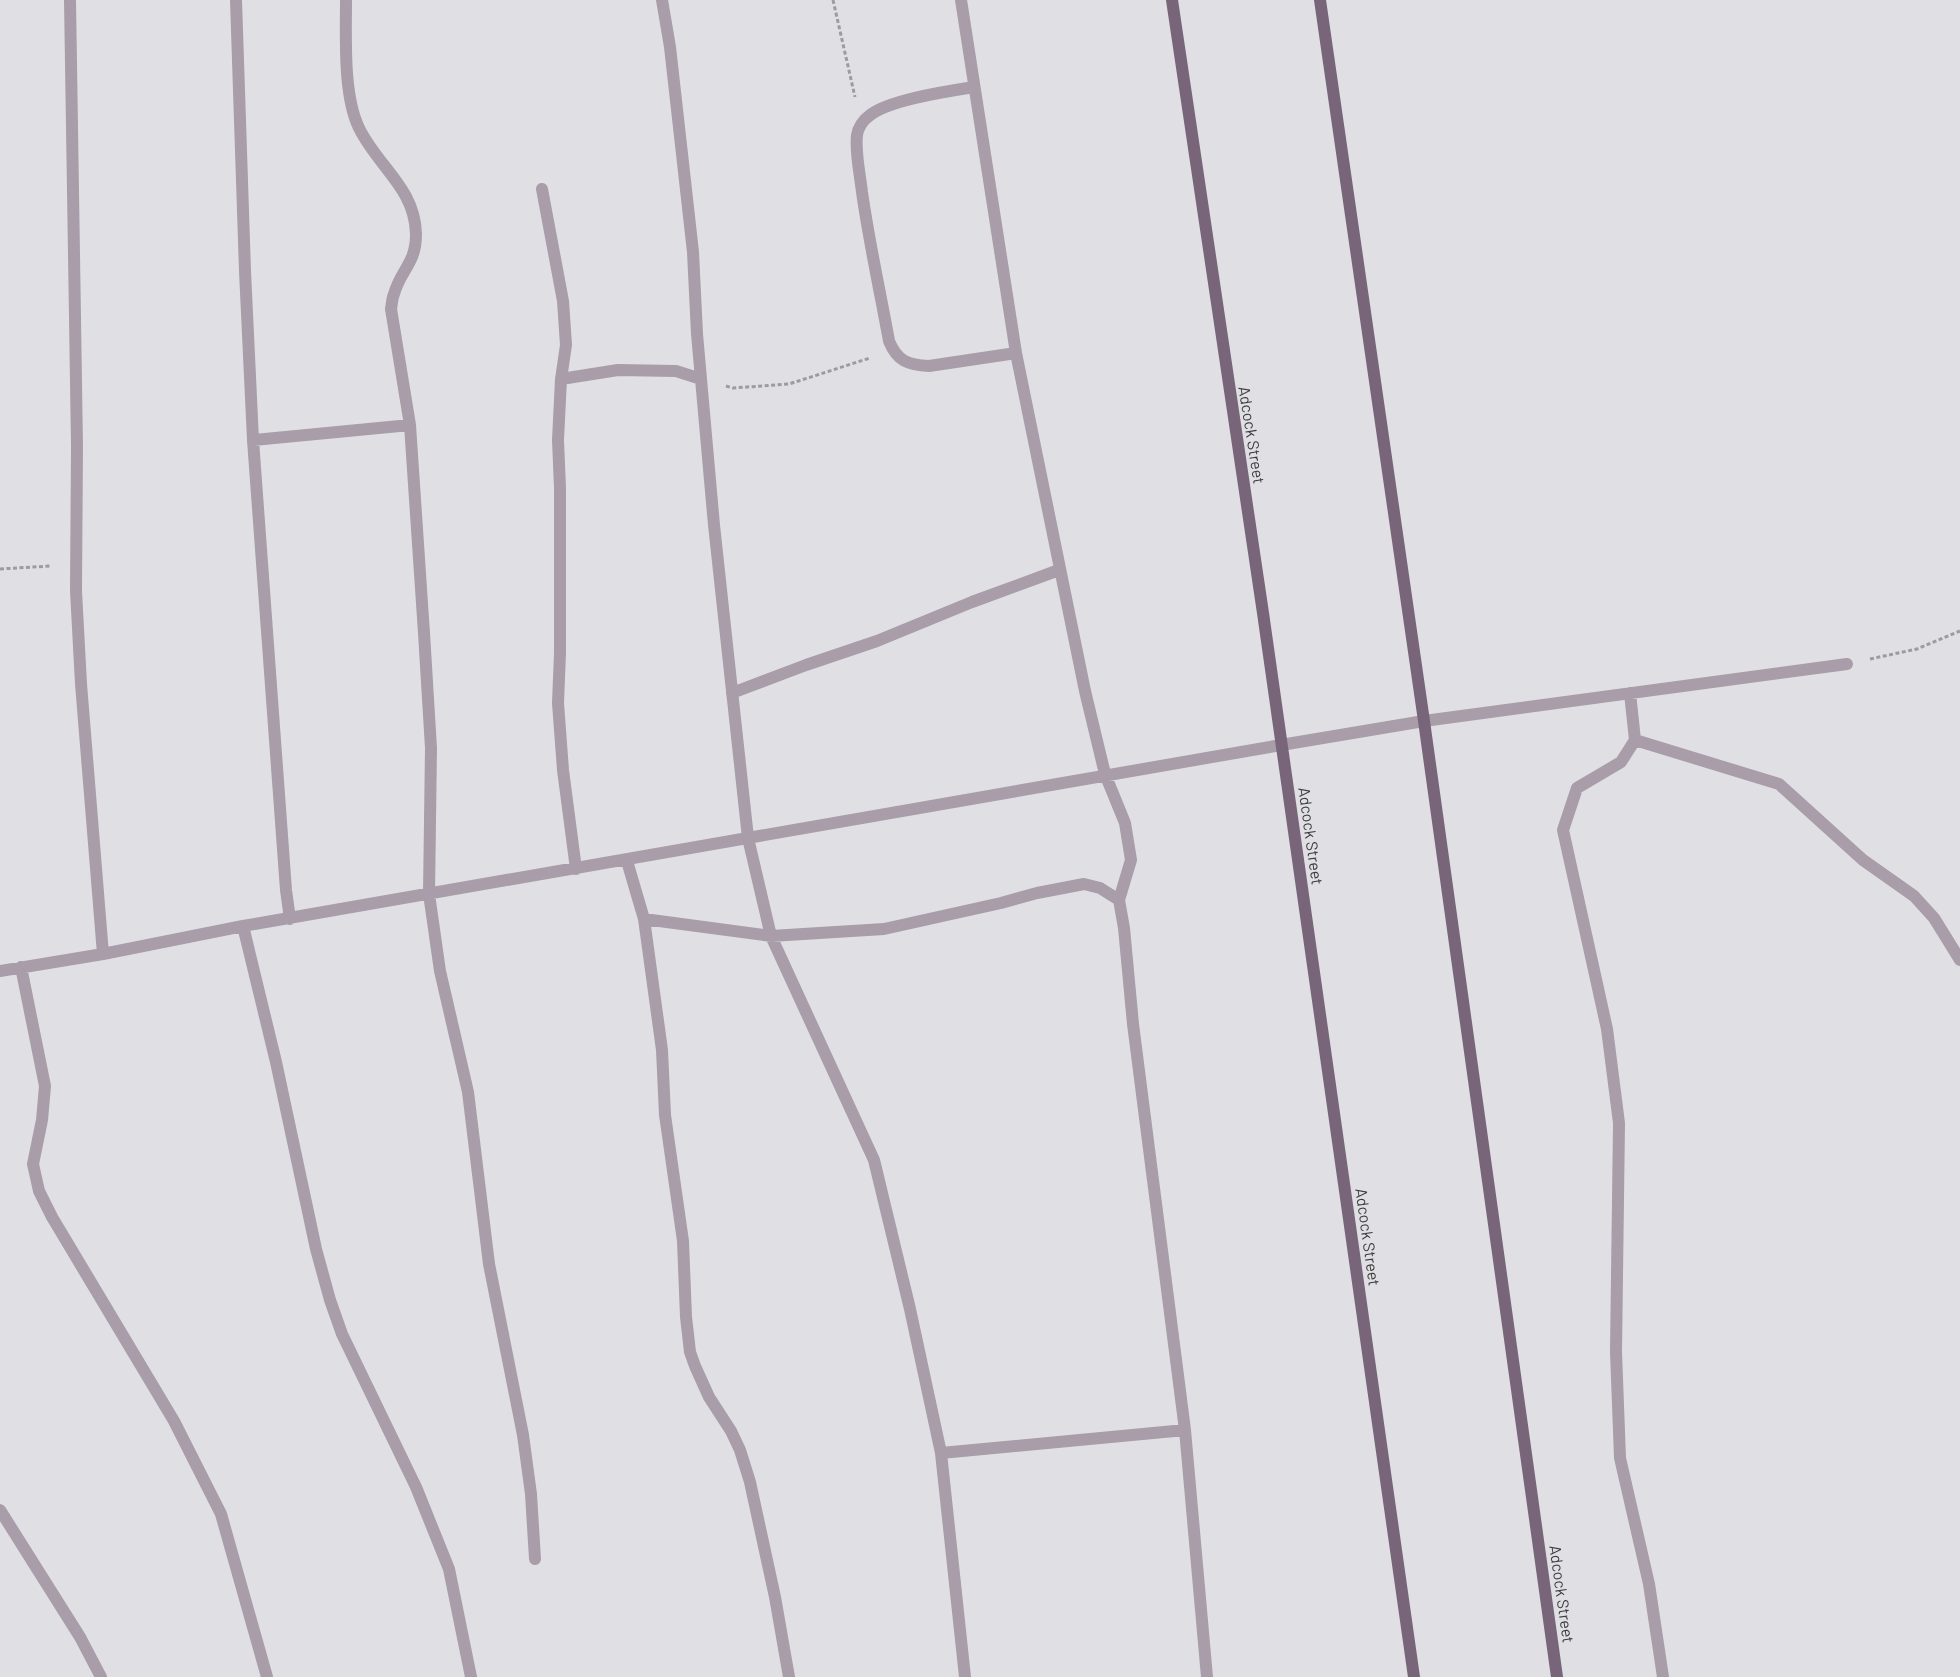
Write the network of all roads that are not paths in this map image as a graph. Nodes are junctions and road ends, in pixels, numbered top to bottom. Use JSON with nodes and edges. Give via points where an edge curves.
{"nodes":[{"id":1,"x":70,"y":0,"type":"edge"},
{"id":2,"x":236,"y":0,"type":"edge"},
{"id":3,"x":346,"y":0,"type":"edge"},
{"id":4,"x":662,"y":0,"type":"edge"},
{"id":5,"x":961,"y":0,"type":"edge"},
{"id":6,"x":1172,"y":0,"type":"edge"},
{"id":7,"x":1320,"y":0,"type":"edge"},
{"id":8,"x":974,"y":87,"type":"junction"},
{"id":9,"x":542,"y":189,"type":"dead end"},
{"id":10,"x":1016,"y":354,"type":"junction"},
{"id":11,"x":562,"y":379,"type":"junction"},
{"id":12,"x":701,"y":379,"type":"junction"},
{"id":13,"x":410,"y":425,"type":"junction"},
{"id":14,"x":253,"y":440,"type":"junction"},
{"id":15,"x":1059,"y":570,"type":"junction"},
{"id":16,"x":1847,"y":664,"type":"road end"},
{"id":17,"x":732,"y":693,"type":"junction"},
{"id":18,"x":1630,"y":693,"type":"junction"},
{"id":19,"x":1424,"y":721,"type":"junction"},
{"id":20,"x":1636,"y":740,"type":"junction"},
{"id":21,"x":1281,"y":745,"type":"junction"},
{"id":22,"x":1105,"y":774,"type":"junction"},
{"id":23,"x":748,"y":838,"type":"junction"},
{"id":24,"x":627,"y":860,"type":"junction"},
{"id":25,"x":576,"y":869,"type":"junction"},
{"id":26,"x":429,"y":894,"type":"junction"},
{"id":27,"x":1119,"y":900,"type":"junction"},
{"id":28,"x":290,"y":919,"type":"junction"},
{"id":29,"x":644,"y":919,"type":"junction"},
{"id":30,"x":243,"y":926,"type":"junction"},
{"id":31,"x":771,"y":936,"type":"junction"},
{"id":32,"x":103,"y":954,"type":"junction"},
{"id":33,"x":1960,"y":960,"type":"edge"},
{"id":34,"x":21,"y":967,"type":"junction"},
{"id":35,"x":0,"y":971,"type":"edge"},
{"id":36,"x":1185,"y":1430,"type":"junction"},
{"id":37,"x":941,"y":1452,"type":"junction"},
{"id":38,"x":0,"y":1510,"type":"edge"},
{"id":39,"x":535,"y":1559,"type":"dead end"},
{"id":40,"x":101,"y":1677,"type":"edge"},
{"id":41,"x":267,"y":1677,"type":"edge"},
{"id":42,"x":471,"y":1677,"type":"edge"},
{"id":43,"x":789,"y":1677,"type":"edge"},
{"id":44,"x":964,"y":1677,"type":"edge"},
{"id":45,"x":1207,"y":1677,"type":"edge"},
{"id":46,"x":1414,"y":1677,"type":"edge"},
{"id":47,"x":1557,"y":1677,"type":"edge"},
{"id":48,"x":1662,"y":1677,"type":"edge"}],
"edges":[{"from":1,"to":32,"type":"street","via":[[81,684]]},
{"from":2,"to":14,"type":"street"},
{"from":3,"to":13,"type":"street","via":[[346,61],[358,126],[372,152],[409,198],[414,216],[416,247],[394,293],[391,309]]},
{"from":4,"to":12,"type":"street","via":[[693,252]]},
{"from":5,"to":8,"type":"street"},
{"from":6,"to":21,"type":"main road","name":"Adcock Street"},
{"from":7,"to":19,"type":"main road","name":"Adcock Street"},
{"from":8,"to":10,"type":"street"},
{"from":8,"to":10,"type":"street","via":[[884,107],[868,116],[860,126],[857,134],[860,173],[870,242],[889,341],[899,358],[929,366]]},
{"from":9,"to":11,"type":"street","via":[[562,301],[566,346]]},
{"from":10,"to":15,"type":"street"},
{"from":11,"to":12,"type":"street","via":[[618,370],[676,372]]},
{"from":11,"to":25,"type":"street","via":[[558,440],[558,703]]},
{"from":12,"to":17,"type":"street"},
{"from":13,"to":14,"type":"street"},
{"from":13,"to":26,"type":"street","via":[[431,748]]},
{"from":14,"to":28,"type":"street"},
{"from":15,"to":17,"type":"street"},
{"from":15,"to":22,"type":"street"},
{"from":16,"to":18,"type":"street"},
{"from":17,"to":23,"type":"street"},
{"from":18,"to":19,"type":"street"},
{"from":18,"to":20,"type":"street"},
{"from":19,"to":21,"type":"street"},
{"from":19,"to":47,"type":"main road","name":"Adcock Street"},
{"from":20,"to":33,"type":"street","via":[[1779,784],[1863,860],[1914,896],[1934,918]]},
{"from":20,"to":48,"type":"street","via":[[1621,762],[1577,788],[1563,830],[1607,1029],[1619,1123],[1616,1352],[1620,1458],[1648,1584]]},
{"from":21,"to":22,"type":"street"},
{"from":21,"to":46,"type":"main road","name":"Adcock Street"},
{"from":22,"to":23,"type":"street"},
{"from":22,"to":27,"type":"street","via":[[1125,823],[1130,860]]},
{"from":23,"to":24,"type":"street"},
{"from":23,"to":31,"type":"street"},
{"from":24,"to":25,"type":"street"},
{"from":24,"to":29,"type":"street"},
{"from":25,"to":26,"type":"street"},
{"from":26,"to":28,"type":"street"},
{"from":26,"to":39,"type":"street","via":[[440,971],[468,1092],[489,1264],[523,1435]]},
{"from":27,"to":31,"type":"street","via":[[1100,888],[1084,884],[884,930]]},
{"from":27,"to":36,"type":"street"},
{"from":28,"to":30,"type":"street"},
{"from":29,"to":31,"type":"street"},
{"from":29,"to":43,"type":"street","via":[[683,1241],[690,1352],[709,1397],[731,1431],[743,1458],[775,1597]]},
{"from":30,"to":32,"type":"street"},
{"from":30,"to":42,"type":"street","via":[[330,1300],[342,1334],[416,1487],[448,1569]]},
{"from":31,"to":37,"type":"street","via":[[874,1160]]},
{"from":32,"to":34,"type":"street"},
{"from":34,"to":35,"type":"street"},
{"from":34,"to":41,"type":"street","via":[[44,1086],[34,1164],[40,1191],[174,1421],[221,1514]]},
{"from":36,"to":37,"type":"street"},
{"from":36,"to":45,"type":"street"},
{"from":37,"to":44,"type":"street"},
{"from":38,"to":40,"type":"street","via":[[80,1637]]}]}
